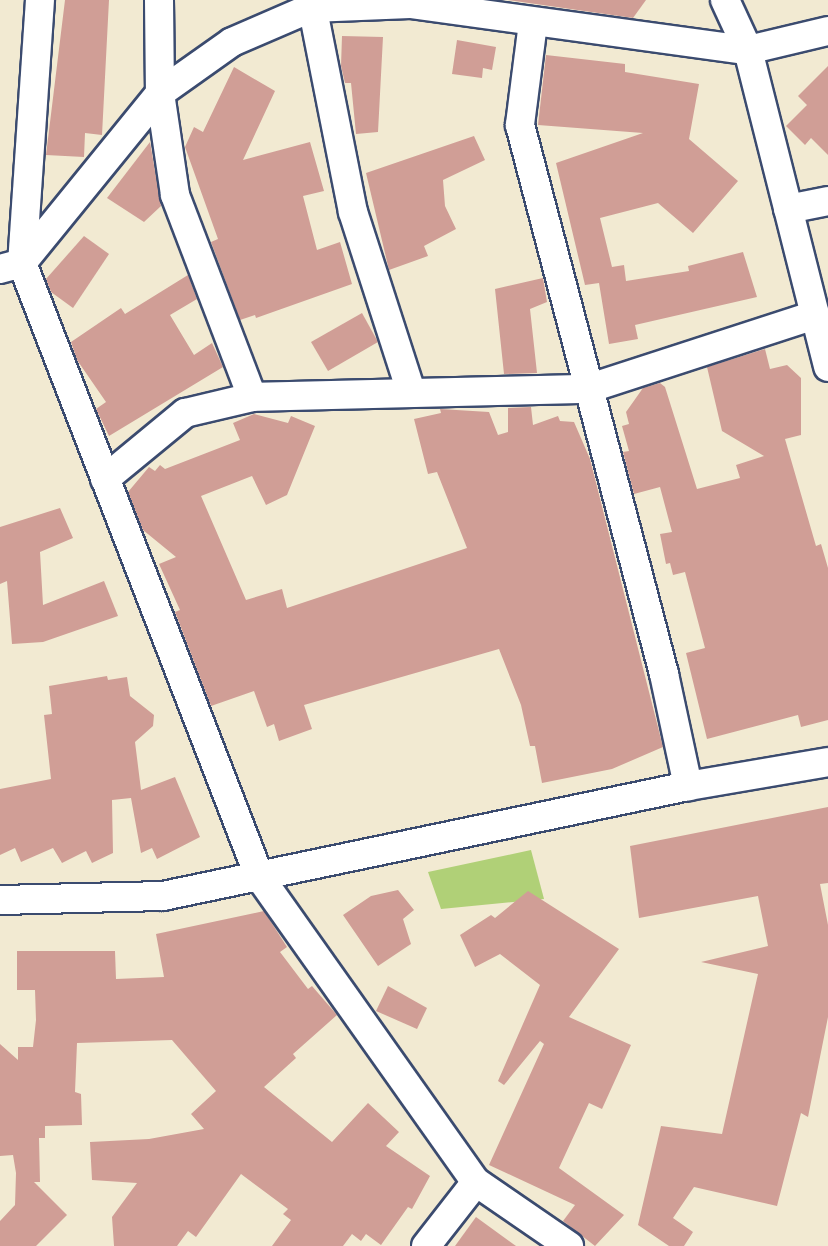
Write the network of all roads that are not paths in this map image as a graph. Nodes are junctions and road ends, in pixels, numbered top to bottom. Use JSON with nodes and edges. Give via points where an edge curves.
{"nodes":[{"id":1,"x":40,"y":0,"type":"edge"},
{"id":2,"x":159,"y":0,"type":"edge"},
{"id":3,"x":725,"y":0,"type":"edge"},
{"id":4,"x":311,"y":4,"type":"edge"},
{"id":5,"x":533,"y":23,"type":"junction"},
{"id":6,"x":828,"y":31,"type":"edge"},
{"id":7,"x":748,"y":50,"type":"junction"},
{"id":8,"x":160,"y":93,"type":"junction"},
{"id":9,"x":828,"y":201,"type":"edge"},
{"id":10,"x":788,"y":209,"type":"junction"},
{"id":11,"x":11,"y":266,"type":"edge"},
{"id":12,"x":815,"y":314,"type":"junction"},
{"id":13,"x":828,"y":367,"type":"edge"},
{"id":14,"x":587,"y":389,"type":"junction"},
{"id":15,"x":411,"y":392,"type":"junction"},
{"id":16,"x":252,"y":397,"type":"junction"},
{"id":17,"x":105,"y":479,"type":"junction"},
{"id":18,"x":828,"y":762,"type":"edge"},
{"id":19,"x":688,"y":786,"type":"junction"},
{"id":20,"x":259,"y":876,"type":"junction"},
{"id":21,"x":0,"y":900,"type":"edge"},
{"id":22,"x":476,"y":1182,"type":"junction"},
{"id":23,"x":426,"y":1246,"type":"edge"},
{"id":24,"x":569,"y":1246,"type":"edge"}],
"edges":[{"from":1,"to":11,"type":"street"},
{"from":2,"to":8,"type":"street"},
{"from":3,"to":7,"type":"street"},
{"from":4,"to":5,"type":"street","via":[[410,4]]},
{"from":4,"to":8,"type":"street","via":[[232,42]]},
{"from":4,"to":15,"type":"street","via":[[353,212]]},
{"from":5,"to":7,"type":"street"},
{"from":5,"to":14,"type":"street","via":[[520,125]]},
{"from":6,"to":7,"type":"street"},
{"from":7,"to":10,"type":"street"},
{"from":8,"to":11,"type":"street"},
{"from":8,"to":16,"type":"street","via":[[175,195]]},
{"from":9,"to":10,"type":"street"},
{"from":10,"to":12,"type":"street"},
{"from":11,"to":17,"type":"street"},
{"from":12,"to":13,"type":"street"},
{"from":12,"to":14,"type":"street"},
{"from":14,"to":15,"type":"street"},
{"from":14,"to":19,"type":"street","via":[[664,674]]},
{"from":15,"to":16,"type":"street"},
{"from":16,"to":17,"type":"street","via":[[184,413]]},
{"from":17,"to":20,"type":"street"},
{"from":18,"to":19,"type":"street"},
{"from":19,"to":20,"type":"street"},
{"from":20,"to":21,"type":"street","via":[[163,896]]},
{"from":20,"to":22,"type":"street"},
{"from":22,"to":23,"type":"street"},
{"from":22,"to":24,"type":"street"}]}
